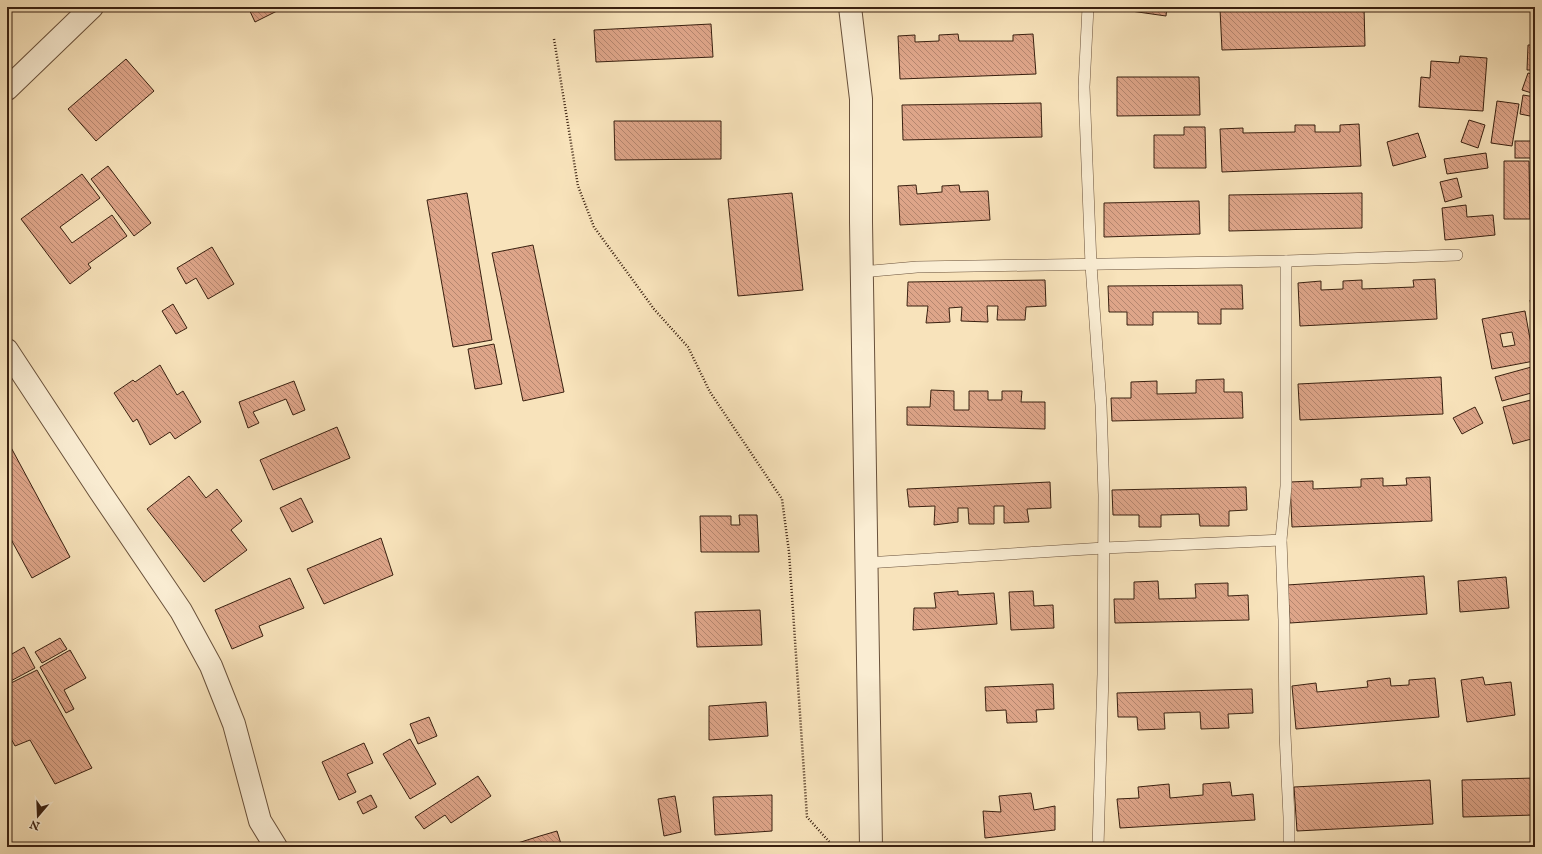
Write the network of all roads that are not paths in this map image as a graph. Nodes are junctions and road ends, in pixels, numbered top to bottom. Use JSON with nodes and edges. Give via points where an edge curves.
{"nodes":[{"id":1,"x":92,"y":7,"type":"edge"},
{"id":2,"x":850,"y":7,"type":"edge"},
{"id":3,"x":1088,"y":7,"type":"edge"},
{"id":4,"x":7,"y":89,"type":"edge"},
{"id":5,"x":1457,"y":255,"type":"dead end"},
{"id":6,"x":1286,"y":261,"type":"junction"},
{"id":7,"x":1091,"y":265,"type":"junction"},
{"id":8,"x":862,"y":272,"type":"junction"},
{"id":9,"x":7,"y":350,"type":"edge"},
{"id":10,"x":1282,"y":540,"type":"junction"},
{"id":11,"x":1104,"y":548,"type":"junction"},
{"id":12,"x":866,"y":563,"type":"junction"},
{"id":13,"x":276,"y":847,"type":"edge"},
{"id":14,"x":871,"y":847,"type":"edge"},
{"id":15,"x":1098,"y":847,"type":"edge"},
{"id":16,"x":1289,"y":847,"type":"edge"}],
"edges":[{"from":1,"to":4,"type":"street"},
{"from":2,"to":8,"type":"street","via":[[861,99]]},
{"from":3,"to":7,"type":"lane","via":[[1084,87]]},
{"from":5,"to":6,"type":"lane"},
{"from":6,"to":7,"type":"lane"},
{"from":6,"to":10,"type":"lane","via":[[1286,486]]},
{"from":7,"to":8,"type":"lane","via":[[917,266]]},
{"from":7,"to":11,"type":"lane","via":[[1101,405]]},
{"from":8,"to":12,"type":"street"},
{"from":9,"to":13,"type":"street","via":[[184,618],[211,666],[234,724],[260,821]]},
{"from":10,"to":11,"type":"lane"},
{"from":10,"to":16,"type":"lane"},
{"from":11,"to":12,"type":"lane"},
{"from":11,"to":15,"type":"lane"},
{"from":12,"to":14,"type":"street"}]}
